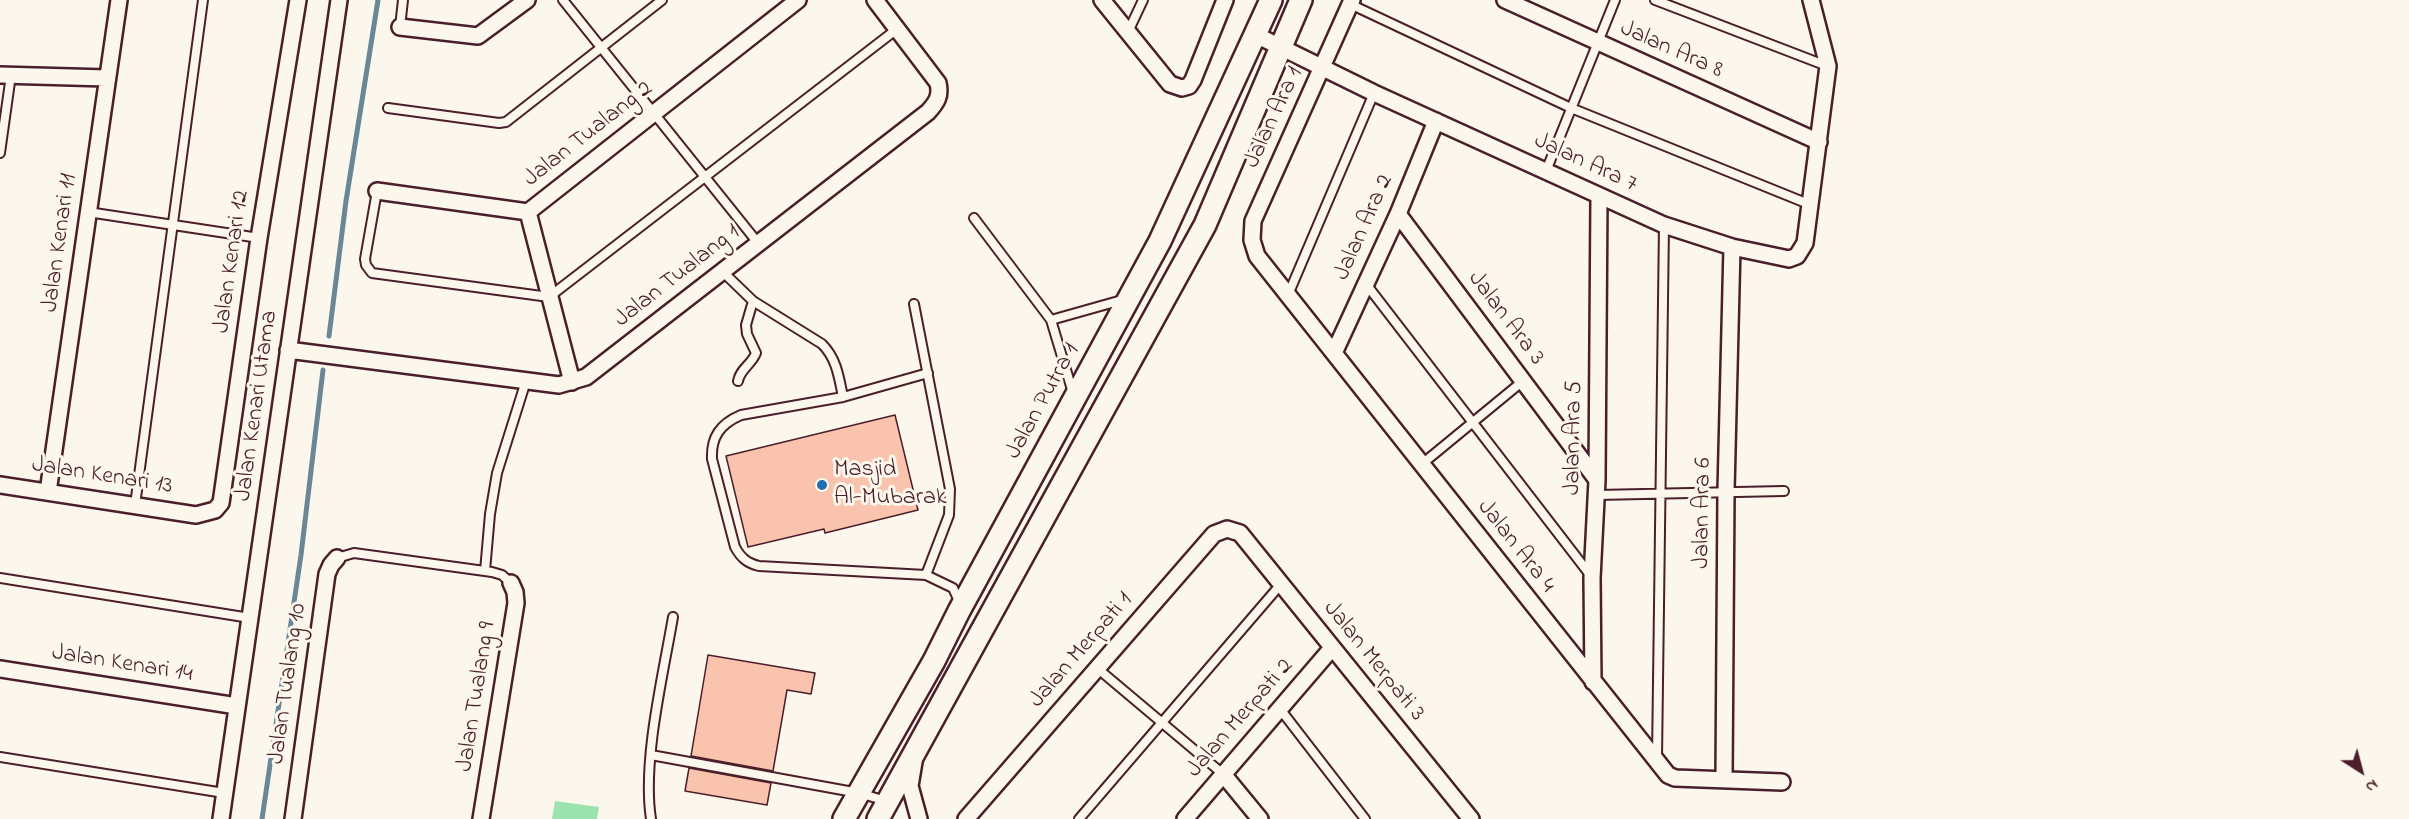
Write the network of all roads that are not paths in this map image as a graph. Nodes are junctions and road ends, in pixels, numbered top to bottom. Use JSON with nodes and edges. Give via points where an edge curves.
{"nodes":[{"id":1,"x":119,"y":0,"type":"edge"},
{"id":2,"x":203,"y":0,"type":"edge"},
{"id":3,"x":298,"y":0,"type":"edge"},
{"id":4,"x":339,"y":0,"type":"edge"},
{"id":5,"x":403,"y":0,"type":"edge"},
{"id":6,"x":527,"y":0,"type":"edge"},
{"id":7,"x":563,"y":0,"type":"edge"},
{"id":8,"x":662,"y":0,"type":"edge"},
{"id":9,"x":798,"y":0,"type":"edge"},
{"id":10,"x":875,"y":0,"type":"edge"},
{"id":11,"x":1102,"y":0,"type":"edge"},
{"id":12,"x":1143,"y":0,"type":"edge"},
{"id":13,"x":1225,"y":0,"type":"edge"},
{"id":14,"x":1271,"y":0,"type":"edge"},
{"id":15,"x":1301,"y":0,"type":"edge"},
{"id":16,"x":1505,"y":0,"type":"edge"},
{"id":17,"x":1615,"y":0,"type":"edge"},
{"id":18,"x":1655,"y":0,"type":"edge"},
{"id":19,"x":1811,"y":0,"type":"edge"},
{"id":20,"x":1351,"y":2,"type":"edge"},
{"id":21,"x":400,"y":27,"type":"joint"},
{"id":22,"x":898,"y":28,"type":"junction"},
{"id":23,"x":1127,"y":34,"type":"junction"},
{"id":24,"x":1256,"y":35,"type":"junction"},
{"id":25,"x":1597,"y":43,"type":"junction"},
{"id":26,"x":1280,"y":47,"type":"junction"},
{"id":27,"x":602,"y":48,"type":"junction"},
{"id":28,"x":1828,"y":66,"type":"junction"},
{"id":29,"x":1322,"y":69,"type":"junction"},
{"id":30,"x":5,"y":75,"type":"edge"},
{"id":31,"x":107,"y":78,"type":"junction"},
{"id":32,"x":1374,"y":93,"type":"junction"},
{"id":33,"x":388,"y":108,"type":"dead end"},
{"id":34,"x":1571,"y":108,"type":"junction"},
{"id":35,"x":654,"y":113,"type":"junction"},
{"id":36,"x":1436,"y":121,"type":"junction"},
{"id":37,"x":1819,"y":142,"type":"junction"},
{"id":38,"x":0,"y":153,"type":"edge"},
{"id":39,"x":1546,"y":171,"type":"junction"},
{"id":40,"x":705,"y":177,"type":"junction"},
{"id":41,"x":376,"y":191,"type":"joint"},
{"id":42,"x":1599,"y":196,"type":"junction"},
{"id":43,"x":1810,"y":205,"type":"junction"},
{"id":44,"x":88,"y":212,"type":"junction"},
{"id":45,"x":528,"y":212,"type":"junction"},
{"id":46,"x":1398,"y":214,"type":"junction"},
{"id":47,"x":974,"y":218,"type":"dead end"},
{"id":48,"x":173,"y":225,"type":"junction"},
{"id":49,"x":1664,"y":225,"type":"junction"},
{"id":50,"x":259,"y":238,"type":"junction"},
{"id":51,"x":758,"y":243,"type":"junction"},
{"id":52,"x":1732,"y":247,"type":"junction"},
{"id":53,"x":1257,"y":256,"type":"joint"},
{"id":54,"x":723,"y":272,"type":"junction"},
{"id":55,"x":1365,"y":284,"type":"junction"},
{"id":56,"x":1288,"y":295,"type":"junction"},
{"id":57,"x":549,"y":297,"type":"junction"},
{"id":58,"x":1130,"y":297,"type":"junction"},
{"id":59,"x":753,"y":301,"type":"junction"},
{"id":60,"x":914,"y":304,"type":"dead end"},
{"id":61,"x":1051,"y":320,"type":"junction"},
{"id":62,"x":288,"y":350,"type":"junction"},
{"id":63,"x":1334,"y":353,"type":"junction"},
{"id":64,"x":928,"y":373,"type":"junction"},
{"id":65,"x":526,"y":381,"type":"junction"},
{"id":66,"x":738,"y":381,"type":"dead end"},
{"id":67,"x":1523,"y":381,"type":"junction"},
{"id":68,"x":572,"y":382,"type":"junction"},
{"id":69,"x":843,"y":397,"type":"junction"},
{"id":70,"x":1075,"y":399,"type":"junction"},
{"id":71,"x":1472,"y":423,"type":"junction"},
{"id":72,"x":1422,"y":464,"type":"junction"},
{"id":73,"x":0,"y":485,"type":"edge"},
{"id":74,"x":1597,"y":487,"type":"junction"},
{"id":75,"x":1726,"y":491,"type":"junction"},
{"id":76,"x":1784,"y":491,"type":"dead end"},
{"id":77,"x":48,"y":492,"type":"junction"},
{"id":78,"x":1662,"y":493,"type":"junction"},
{"id":79,"x":135,"y":505,"type":"junction"},
{"id":80,"x":196,"y":515,"type":"joint"},
{"id":81,"x":1240,"y":533,"type":"joint"},
{"id":82,"x":337,"y":558,"type":"joint"},
{"id":83,"x":485,"y":571,"type":"junction"},
{"id":84,"x":926,"y":575,"type":"junction"},
{"id":85,"x":0,"y":578,"type":"edge"},
{"id":86,"x":1592,"y":578,"type":"junction"},
{"id":87,"x":511,"y":583,"type":"joint"},
{"id":88,"x":1281,"y":584,"type":"junction"},
{"id":89,"x":959,"y":611,"type":"junction"},
{"id":90,"x":673,"y":617,"type":"dead end"},
{"id":91,"x":250,"y":618,"type":"junction"},
{"id":92,"x":1332,"y":648,"type":"junction"},
{"id":93,"x":1097,"y":668,"type":"junction"},
{"id":94,"x":0,"y":669,"type":"edge"},
{"id":95,"x":1593,"y":682,"type":"junction"},
{"id":96,"x":237,"y":706,"type":"junction"},
{"id":97,"x":1280,"y":709,"type":"junction"},
{"id":98,"x":1162,"y":723,"type":"junction"},
{"id":99,"x":916,"y":750,"type":"junction"},
{"id":100,"x":651,"y":754,"type":"junction"},
{"id":101,"x":0,"y":757,"type":"edge"},
{"id":102,"x":1657,"y":762,"type":"junction"},
{"id":103,"x":1223,"y":774,"type":"junction"},
{"id":104,"x":1724,"y":780,"type":"junction"},
{"id":105,"x":1782,"y":782,"type":"dead end"},
{"id":106,"x":859,"y":793,"type":"junction"},
{"id":107,"x":224,"y":794,"type":"junction"},
{"id":108,"x":883,"y":810,"type":"edge"},
{"id":109,"x":221,"y":819,"type":"edge"},
{"id":110,"x":293,"y":819,"type":"edge"},
{"id":111,"x":481,"y":819,"type":"edge"},
{"id":112,"x":651,"y":819,"type":"edge"},
{"id":113,"x":844,"y":819,"type":"edge"},
{"id":114,"x":919,"y":819,"type":"edge"},
{"id":115,"x":966,"y":819,"type":"edge"},
{"id":116,"x":1079,"y":819,"type":"edge"},
{"id":117,"x":1185,"y":819,"type":"edge"},
{"id":118,"x":1260,"y":819,"type":"edge"},
{"id":119,"x":1365,"y":819,"type":"edge"},
{"id":120,"x":1471,"y":819,"type":"edge"}],
"edges":[{"from":1,"to":31,"type":"street","name":"Jalan Kenari 11"},
{"from":2,"to":48,"type":"lane"},
{"from":3,"to":50,"type":"street","name":"Jalan Kenari 12"},
{"from":4,"to":62,"type":"street","name":"Jalan Kenari Utama"},
{"from":5,"to":21,"type":"lane"},
{"from":6,"to":21,"type":"street","via":[[478,36]]},
{"from":7,"to":27,"type":"lane"},
{"from":8,"to":27,"type":"lane"},
{"from":9,"to":35,"type":"street","name":"Jalan Tualang 2"},
{"from":10,"to":22,"type":"street","name":"Jalan Tualang 1"},
{"from":11,"to":23,"type":"street"},
{"from":12,"to":23,"type":"lane"},
{"from":13,"to":23,"type":"street","via":[[1188,86],[1170,84]]},
{"from":14,"to":24,"type":"main road","name":"Jalan Putra 1"},
{"from":15,"to":26,"type":"main road"},
{"from":16,"to":25,"type":"street","name":"Jalan Ara 8"},
{"from":17,"to":25,"type":"lane"},
{"from":18,"to":28,"type":"lane"},
{"from":19,"to":28,"type":"street"},
{"from":20,"to":29,"type":"street","name":"Jalan Ara 1"},
{"from":20,"to":34,"type":"lane"},
{"from":22,"to":40,"type":"lane"},
{"from":22,"to":51,"type":"street","name":"Jalan Tualang 1","via":[[939,83],[936,104]]},
{"from":24,"to":26,"type":"street","name":"Jalan Ara 7"},
{"from":24,"to":58,"type":"main road","name":"Jalan Putra 1"},
{"from":25,"to":34,"type":"lane"},
{"from":25,"to":37,"type":"street","name":"Jalan Ara 8"},
{"from":26,"to":29,"type":"street","name":"Jalan Ara 7"},
{"from":26,"to":99,"type":"main road","via":[[1205,225]]},
{"from":27,"to":33,"type":"lane","via":[[503,123]]},
{"from":27,"to":35,"type":"lane"},
{"from":28,"to":37,"type":"street","name":"Jalan Ara 7"},
{"from":29,"to":32,"type":"street","name":"Jalan Ara 7"},
{"from":29,"to":53,"type":"street","name":"Jalan Ara 1","via":[[1253,221],[1251,240]]},
{"from":30,"to":31,"type":"street"},
{"from":30,"to":38,"type":"lane"},
{"from":31,"to":44,"type":"street","name":"Jalan Kenari 11"},
{"from":32,"to":36,"type":"street","name":"Jalan Ara 7"},
{"from":32,"to":56,"type":"lane"},
{"from":34,"to":39,"type":"lane"},
{"from":34,"to":43,"type":"lane"},
{"from":35,"to":40,"type":"lane"},
{"from":35,"to":45,"type":"street","name":"Jalan Tualang 2"},
{"from":36,"to":39,"type":"street","name":"Jalan Ara 7"},
{"from":36,"to":46,"type":"street","name":"Jalan Ara 2"},
{"from":37,"to":43,"type":"street","name":"Jalan Ara 7"},
{"from":39,"to":42,"type":"street","name":"Jalan Ara 7"},
{"from":40,"to":51,"type":"lane"},
{"from":40,"to":57,"type":"lane"},
{"from":41,"to":45,"type":"street","name":"Jalan Tualang 2"},
{"from":41,"to":57,"type":"lane","via":[[365,259],[372,273]]},
{"from":42,"to":49,"type":"street","name":"Jalan Ara 7"},
{"from":42,"to":74,"type":"street","name":"Jalan Ara 5"},
{"from":43,"to":52,"type":"street","name":"Jalan Ara 7","via":[[1805,243],[1797,256],[1781,258]]},
{"from":44,"to":48,"type":"lane"},
{"from":44,"to":77,"type":"street","name":"Jalan Kenari 11"},
{"from":45,"to":57,"type":"street"},
{"from":46,"to":55,"type":"street","name":"Jalan Ara 2"},
{"from":46,"to":67,"type":"street","name":"Jalan Ara 3"},
{"from":47,"to":61,"type":"lane"},
{"from":48,"to":50,"type":"lane"},
{"from":48,"to":79,"type":"lane"},
{"from":49,"to":52,"type":"street","name":"Jalan Ara 7"},
{"from":49,"to":78,"type":"lane"},
{"from":50,"to":80,"type":"street","name":"Jalan Kenari 12","via":[[224,494],[215,510]]},
{"from":51,"to":54,"type":"street","name":"Jalan Tualang 1"},
{"from":52,"to":75,"type":"street","name":"Jalan Ara 6"},
{"from":53,"to":56,"type":"street","name":"Jalan Ara 4"},
{"from":54,"to":59,"type":"lane"},
{"from":54,"to":68,"type":"street","name":"Jalan Tualang 1","via":[[586,377]]},
{"from":55,"to":63,"type":"street","name":"Jalan Ara 2"},
{"from":55,"to":71,"type":"lane"},
{"from":56,"to":63,"type":"street","name":"Jalan Ara 4"},
{"from":57,"to":68,"type":"street"},
{"from":58,"to":61,"type":"lane"},
{"from":58,"to":70,"type":"main road","name":"Jalan Putra 1"},
{"from":59,"to":66,"type":"lane","via":[[746,325],[756,353]]},
{"from":59,"to":69,"type":"lane","via":[[822,344],[835,364]]},
{"from":60,"to":64,"type":"lane"},
{"from":61,"to":70,"type":"lane"},
{"from":62,"to":65,"type":"street","name":"Jalan Tualang 1"},
{"from":62,"to":91,"type":"street","name":"Jalan Kenari Utama"},
{"from":63,"to":72,"type":"street","name":"Jalan Ara 4"},
{"from":64,"to":69,"type":"lane"},
{"from":64,"to":84,"type":"lane","via":[[950,489],[949,514]]},
{"from":65,"to":68,"type":"street","name":"Jalan Tualang 1","via":[[559,385]]},
{"from":65,"to":83,"type":"lane","via":[[497,473]]},
{"from":67,"to":71,"type":"lane"},
{"from":67,"to":74,"type":"street","name":"Jalan Ara 3"},
{"from":69,"to":84,"type":"lane","via":[[741,415],[717,431],[711,445],[712,459],[735,547],[740,557],[759,566]]},
{"from":70,"to":89,"type":"main road","name":"Jalan Putra 1"},
{"from":71,"to":72,"type":"lane"},
{"from":71,"to":86,"type":"lane"},
{"from":72,"to":95,"type":"street","name":"Jalan Ara 4"},
{"from":73,"to":77,"type":"street","name":"Jalan Kenari 13"},
{"from":74,"to":78,"type":"lane"},
{"from":74,"to":86,"type":"street","name":"Jalan Ara 5"},
{"from":75,"to":76,"type":"lane"},
{"from":75,"to":78,"type":"lane"},
{"from":75,"to":104,"type":"street","name":"Jalan Ara 6"},
{"from":77,"to":79,"type":"street","name":"Jalan Kenari 13"},
{"from":78,"to":102,"type":"lane"},
{"from":79,"to":80,"type":"street","name":"Jalan Kenari 13"},
{"from":81,"to":88,"type":"street","name":"Jalan Merpati 3"},
{"from":81,"to":93,"type":"street","name":"Jalan Merpati 1","via":[[1227,529],[1215,534]]},
{"from":82,"to":83,"type":"lane","via":[[354,553]]},
{"from":82,"to":110,"type":"street","name":"Jalan Tualang 10","via":[[327,574]]},
{"from":83,"to":87,"type":"lane","via":[[502,575]]},
{"from":84,"to":89,"type":"lane","via":[[953,588],[959,598]]},
{"from":85,"to":91,"type":"lane"},
{"from":86,"to":95,"type":"street","name":"Jalan Ara 5"},
{"from":87,"to":111,"type":"street","name":"Jalan Tualang 9","via":[[516,603]]},
{"from":88,"to":92,"type":"street","name":"Jalan Merpati 3"},
{"from":88,"to":98,"type":"lane"},
{"from":89,"to":106,"type":"main road","name":"Jalan Putra 1"},
{"from":90,"to":100,"type":"lane"},
{"from":91,"to":96,"type":"street","name":"Jalan Kenari Utama"},
{"from":92,"to":97,"type":"street","name":"Jalan Merpati 2"},
{"from":92,"to":120,"type":"street","name":"Jalan Merpati 3"},
{"from":93,"to":98,"type":"lane"},
{"from":93,"to":115,"type":"street","name":"Jalan Merpati 1"},
{"from":94,"to":96,"type":"street","name":"Jalan Kenari 14"},
{"from":95,"to":102,"type":"street","name":"Jalan Ara 4"},
{"from":96,"to":107,"type":"street","name":"Jalan Kenari Utama"},
{"from":97,"to":103,"type":"street","name":"Jalan Merpati 2"},
{"from":97,"to":119,"type":"lane"},
{"from":98,"to":103,"type":"lane"},
{"from":98,"to":116,"type":"lane"},
{"from":99,"to":108,"type":"main road"},
{"from":99,"to":114,"type":"street","via":[[910,786]]},
{"from":100,"to":106,"type":"lane"},
{"from":100,"to":112,"type":"lane"},
{"from":101,"to":107,"type":"lane"},
{"from":102,"to":104,"type":"street","name":"Jalan Ara 4","via":[[1671,777]]},
{"from":103,"to":117,"type":"street","name":"Jalan Merpati 2"},
{"from":103,"to":118,"type":"street"},
{"from":104,"to":105,"type":"street","name":"Jalan Ara 4"},
{"from":106,"to":108,"type":"lane"},
{"from":106,"to":113,"type":"main road","name":"Jalan Putra 1"},
{"from":107,"to":109,"type":"street","name":"Jalan Kenari Utama"}]}
